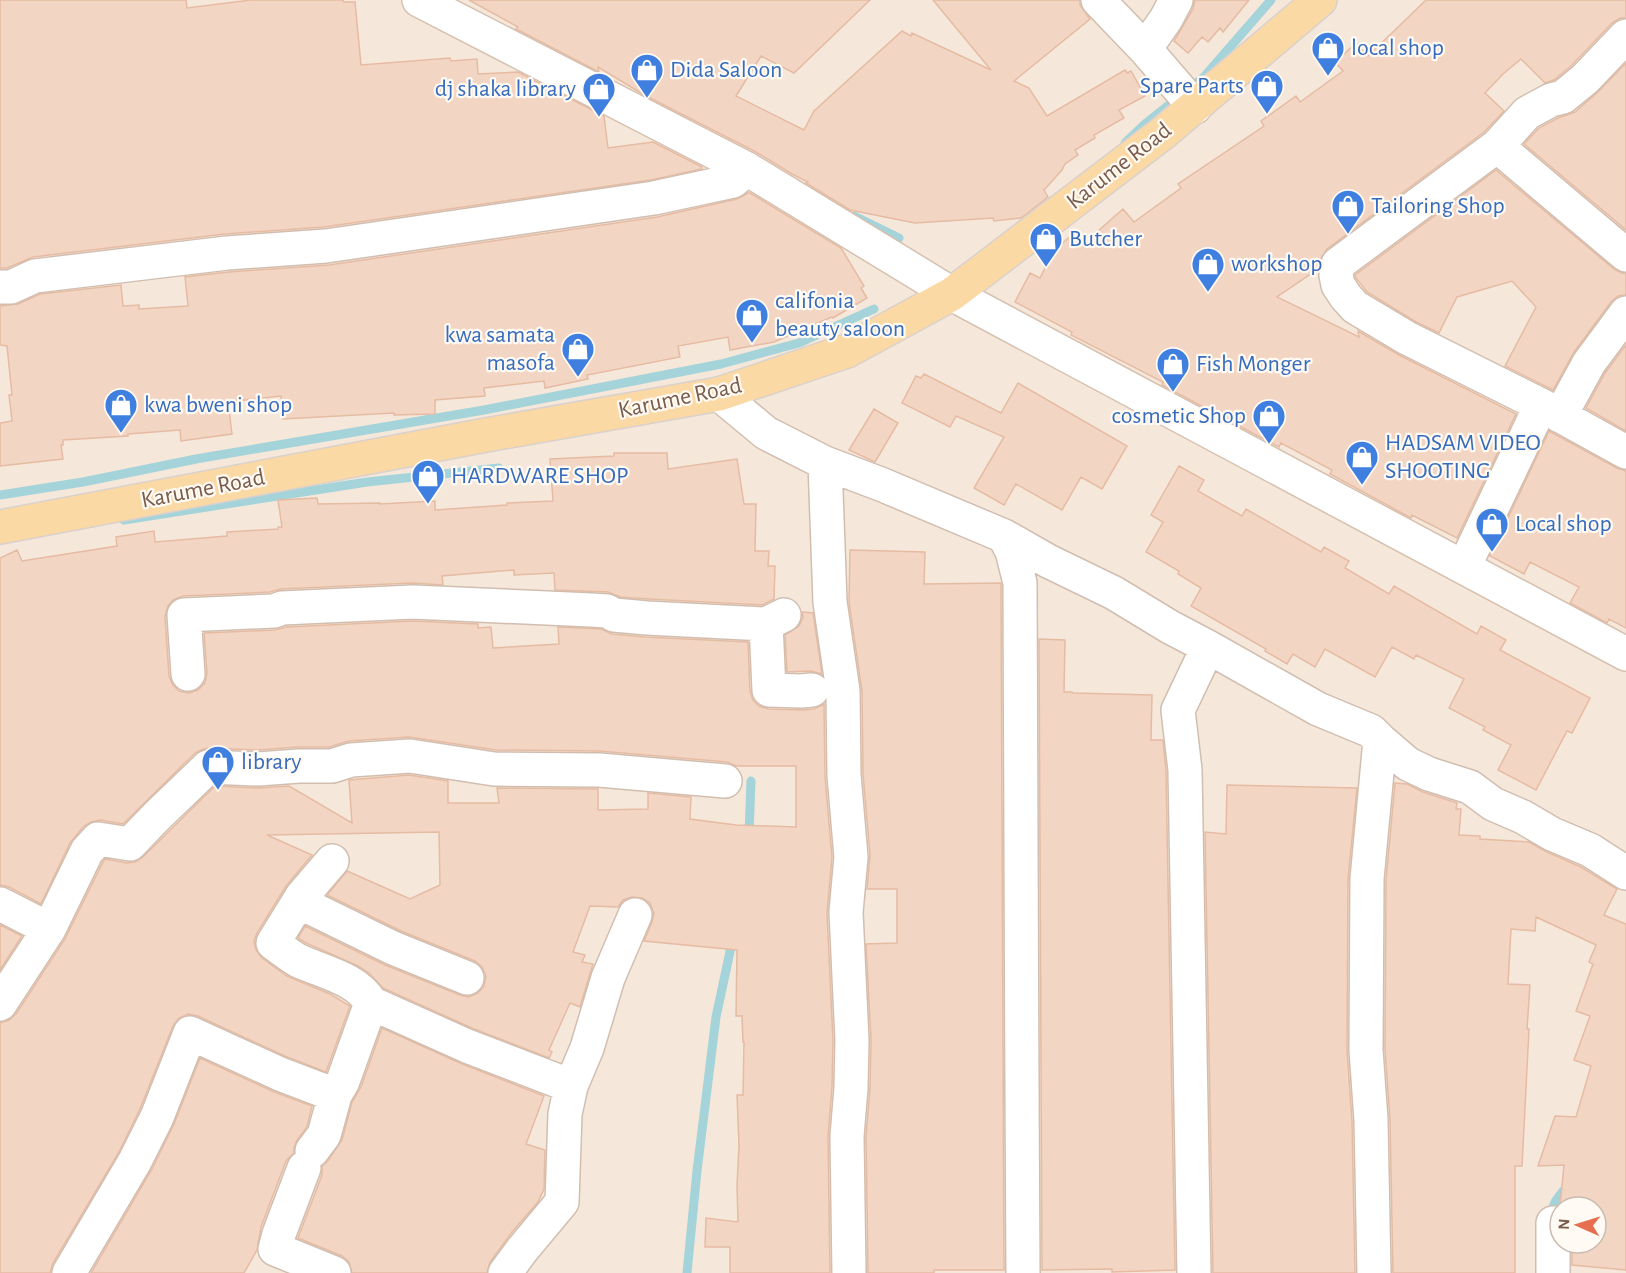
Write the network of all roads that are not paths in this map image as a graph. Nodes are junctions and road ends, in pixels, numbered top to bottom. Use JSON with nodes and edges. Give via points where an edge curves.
{"nodes":[{"id":1,"x":419,"y":0,"type":"edge"},
{"id":2,"x":1098,"y":0,"type":"edge"},
{"id":3,"x":1176,"y":0,"type":"edge"},
{"id":4,"x":1320,"y":0,"type":"edge"},
{"id":5,"x":1626,"y":36,"type":"edge"},
{"id":6,"x":1145,"y":49,"type":"junction"},
{"id":7,"x":1195,"y":107,"type":"junction"},
{"id":8,"x":1497,"y":146,"type":"junction"},
{"id":9,"x":747,"y":169,"type":"junction"},
{"id":10,"x":1626,"y":255,"type":"edge"},
{"id":11,"x":0,"y":287,"type":"edge"},
{"id":12,"x":952,"y":294,"type":"junction"},
{"id":13,"x":1626,"y":313,"type":"edge"},
{"id":14,"x":719,"y":394,"type":"junction"},
{"id":15,"x":1551,"y":411,"type":"junction"},
{"id":16,"x":1626,"y":452,"type":"edge"},
{"id":17,"x":825,"y":463,"type":"junction"},
{"id":18,"x":0,"y":527,"type":"edge"},
{"id":19,"x":1004,"y":536,"type":"junction"},
{"id":20,"x":1464,"y":567,"type":"junction"},
{"id":21,"x":1208,"y":647,"type":"junction"},
{"id":22,"x":1626,"y":654,"type":"edge"},
{"id":23,"x":188,"y":674,"type":"dead end"},
{"id":24,"x":812,"y":690,"type":"dead end"},
{"id":25,"x":1380,"y":740,"type":"junction"},
{"id":26,"x":725,"y":781,"type":"dead end"},
{"id":27,"x":332,"y":861,"type":"dead end"},
{"id":28,"x":1626,"y":873,"type":"edge"},
{"id":29,"x":302,"y":896,"type":"junction"},
{"id":30,"x":0,"y":904,"type":"edge"},
{"id":31,"x":635,"y":915,"type":"dead end"},
{"id":32,"x":49,"y":928,"type":"junction"},
{"id":33,"x":467,"y":978,"type":"dead end"},
{"id":34,"x":371,"y":1003,"type":"junction"},
{"id":35,"x":0,"y":1004,"type":"edge"},
{"id":36,"x":571,"y":1086,"type":"junction"},
{"id":37,"x":335,"y":1095,"type":"junction"},
{"id":38,"x":1553,"y":1255,"type":"edge"},
{"id":39,"x":270,"y":1261,"type":"edge"},
{"id":40,"x":514,"y":1261,"type":"edge"},
{"id":41,"x":69,"y":1273,"type":"edge"},
{"id":42,"x":334,"y":1273,"type":"edge"},
{"id":43,"x":849,"y":1273,"type":"edge"},
{"id":44,"x":1023,"y":1273,"type":"edge"},
{"id":45,"x":1194,"y":1273,"type":"edge"},
{"id":46,"x":1374,"y":1273,"type":"edge"},
{"id":47,"x":1553,"y":1273,"type":"edge"}],
"edges":[{"from":1,"to":9,"type":"street"},
{"from":2,"to":6,"type":"street"},
{"from":3,"to":6,"type":"street"},
{"from":4,"to":7,"type":"main road","name":"Karume Road"},
{"from":5,"to":8,"type":"street","via":[[1585,79],[1563,97],[1527,113]]},
{"from":6,"to":7,"type":"street"},
{"from":7,"to":12,"type":"main road","name":"Karume Road"},
{"from":8,"to":10,"type":"street"},
{"from":8,"to":15,"type":"street","via":[[1338,264],[1338,285],[1355,307],[1407,338]]},
{"from":9,"to":11,"type":"street","via":[[733,181],[654,198],[326,246],[227,253],[35,276],[11,288]]},
{"from":9,"to":12,"type":"street"},
{"from":12,"to":14,"type":"main road","name":"Karume Road","via":[[847,351]]},
{"from":12,"to":20,"type":"street"},
{"from":13,"to":15,"type":"street"},
{"from":14,"to":17,"type":"street","via":[[766,433]]},
{"from":14,"to":18,"type":"main road","name":"Karume Road"},
{"from":15,"to":16,"type":"street"},
{"from":15,"to":20,"type":"street"},
{"from":17,"to":19,"type":"street"},
{"from":17,"to":43,"type":"street","via":[[830,602],[843,691],[850,857],[846,912],[852,1040],[847,1136]]},
{"from":19,"to":21,"type":"street"},
{"from":19,"to":44,"type":"street","via":[[1020,583]]},
{"from":20,"to":22,"type":"street"},
{"from":21,"to":25,"type":"street","via":[[1318,709],[1371,731]]},
{"from":21,"to":45,"type":"street","via":[[1178,710],[1185,770]]},
{"from":23,"to":24,"type":"street","via":[[183,615],[413,602],[607,611],[647,618],[775,620],[769,690]]},
{"from":25,"to":28,"type":"street","via":[[1408,764],[1470,787],[1493,804],[1590,850]]},
{"from":25,"to":46,"type":"street","via":[[1367,902],[1366,1050]]},
{"from":26,"to":32,"type":"street","via":[[598,770],[494,769],[410,756],[351,760],[332,766],[208,766],[130,844],[98,838],[87,851]]},
{"from":27,"to":29,"type":"street"},
{"from":29,"to":33,"type":"street","via":[[311,908]]},
{"from":29,"to":34,"type":"street","via":[[273,943],[295,959],[355,985]]},
{"from":30,"to":32,"type":"street"},
{"from":31,"to":36,"type":"street","via":[[608,978]]},
{"from":32,"to":35,"type":"street"},
{"from":34,"to":36,"type":"street"},
{"from":34,"to":37,"type":"street","via":[[344,1081]]},
{"from":36,"to":40,"type":"street","via":[[565,1114],[562,1202]]},
{"from":37,"to":39,"type":"street","via":[[324,1135],[308,1160]]},
{"from":37,"to":41,"type":"street","via":[[190,1033],[162,1106],[135,1161]]},
{"from":38,"to":47,"type":"street"},
{"from":39,"to":42,"type":"street"}]}
